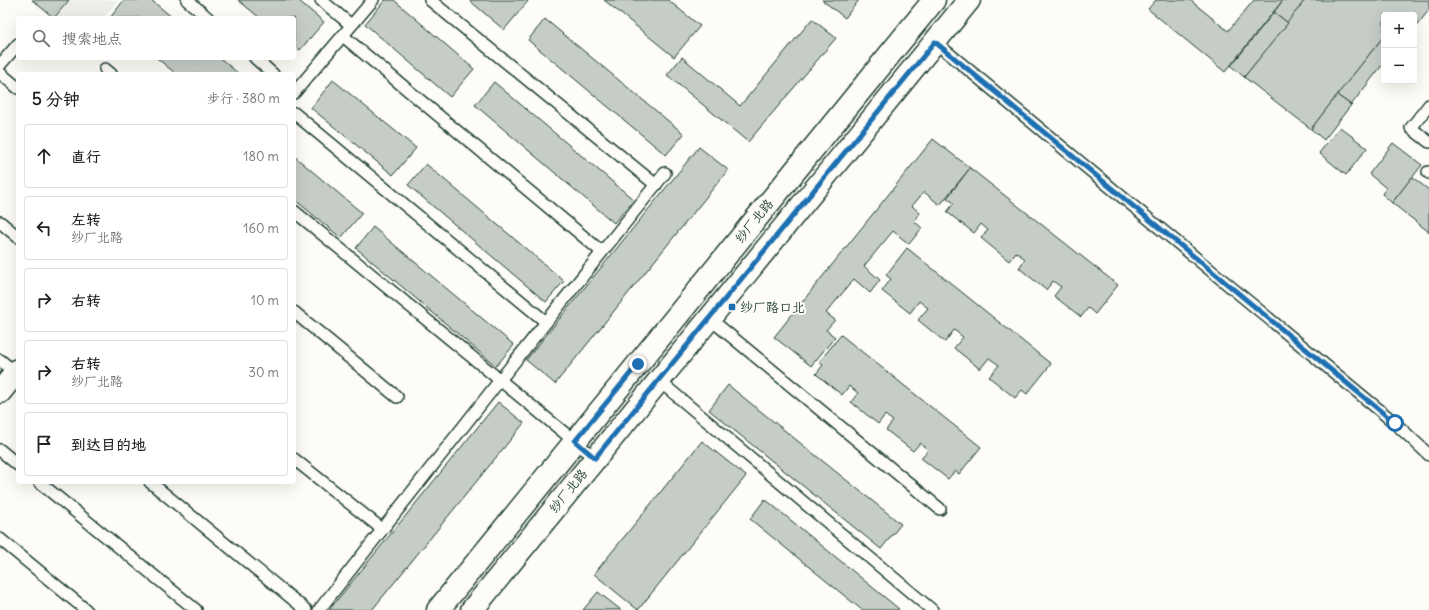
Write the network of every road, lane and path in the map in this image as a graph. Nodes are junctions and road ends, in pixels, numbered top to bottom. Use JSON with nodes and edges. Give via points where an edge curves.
{"nodes":[{"id":1,"x":187,"y":0,"type":"edge"},
{"id":2,"x":321,"y":0,"type":"edge"},
{"id":3,"x":373,"y":0,"type":"edge"},
{"id":4,"x":430,"y":0,"type":"edge"},
{"id":5,"x":934,"y":0,"type":"edge"},
{"id":6,"x":968,"y":0,"type":"edge"},
{"id":7,"x":206,"y":16,"type":"edge"},
{"id":8,"x":351,"y":25,"type":"junction"},
{"id":9,"x":343,"y":36,"type":"junction"},
{"id":10,"x":935,"y":42,"type":"junction"},
{"id":11,"x":16,"y":46,"type":"edge"},
{"id":12,"x":256,"y":60,"type":"edge"},
{"id":13,"x":0,"y":65,"type":"edge"},
{"id":14,"x":271,"y":72,"type":"edge"},
{"id":15,"x":0,"y":73,"type":"edge"},
{"id":16,"x":16,"y":86,"type":"edge"},
{"id":17,"x":296,"y":90,"type":"edge"},
{"id":18,"x":1429,"y":105,"type":"edge"},
{"id":19,"x":296,"y":115,"type":"edge"},
{"id":20,"x":1429,"y":142,"type":"edge"},
{"id":21,"x":665,"y":173,"type":"dead end"},
{"id":22,"x":656,"y":185,"type":"junction"},
{"id":23,"x":296,"y":213,"type":"edge"},
{"id":24,"x":0,"y":222,"type":"edge"},
{"id":25,"x":16,"y":234,"type":"edge"},
{"id":26,"x":602,"y":252,"type":"junction"},
{"id":27,"x":296,"y":314,"type":"edge"},
{"id":28,"x":709,"y":318,"type":"junction"},
{"id":29,"x":546,"y":322,"type":"junction"},
{"id":30,"x":13,"y":369,"type":"edge"},
{"id":31,"x":500,"y":380,"type":"junction"},
{"id":32,"x":658,"y":380,"type":"junction"},
{"id":33,"x":0,"y":392,"type":"edge"},
{"id":34,"x":397,"y":396,"type":"dead end"},
{"id":35,"x":575,"y":441,"type":"junction"},
{"id":36,"x":0,"y":450,"type":"edge"},
{"id":37,"x":1429,"y":455,"type":"edge"},
{"id":38,"x":595,"y":458,"type":"junction"},
{"id":39,"x":296,"y":461,"type":"edge"},
{"id":40,"x":16,"y":463,"type":"edge"},
{"id":41,"x":41,"y":484,"type":"edge"},
{"id":42,"x":152,"y":484,"type":"edge"},
{"id":43,"x":940,"y":509,"type":"dead end"},
{"id":44,"x":382,"y":529,"type":"junction"},
{"id":45,"x":0,"y":539,"type":"edge"},
{"id":46,"x":86,"y":610,"type":"edge"},
{"id":47,"x":196,"y":610,"type":"edge"},
{"id":48,"x":306,"y":610,"type":"edge"},
{"id":49,"x":319,"y":610,"type":"edge"},
{"id":50,"x":438,"y":610,"type":"edge"},
{"id":51,"x":472,"y":610,"type":"edge"},
{"id":52,"x":932,"y":610,"type":"edge"}],
"edges":[{"from":1,"to":7,"type":"lane"},
{"from":2,"to":8,"type":"lane"},
{"from":3,"to":8,"type":"lane"},
{"from":4,"to":22,"type":"lane"},
{"from":5,"to":35,"type":"main road","name":"纱厂北路"},
{"from":6,"to":10,"type":"main road","name":"纱厂北路"},
{"from":8,"to":9,"type":"lane"},
{"from":9,"to":17,"type":"lane"},
{"from":9,"to":26,"type":"lane"},
{"from":10,"to":28,"type":"main road","name":"纱厂北路"},
{"from":10,"to":37,"type":"lane","via":[[1395,423]]},
{"from":11,"to":13,"type":"lane"},
{"from":12,"to":14,"type":"lane"},
{"from":15,"to":16,"type":"lane"},
{"from":18,"to":20,"type":"lane","via":[[1411,128]]},
{"from":19,"to":29,"type":"lane"},
{"from":21,"to":22,"type":"lane"},
{"from":22,"to":26,"type":"lane"},
{"from":23,"to":31,"type":"lane"},
{"from":24,"to":25,"type":"lane"},
{"from":26,"to":29,"type":"lane"},
{"from":27,"to":34,"type":"lane"},
{"from":28,"to":32,"type":"main road","name":"纱厂北路"},
{"from":28,"to":43,"type":"lane"},
{"from":29,"to":31,"type":"lane"},
{"from":30,"to":33,"type":"main road"},
{"from":31,"to":35,"type":"lane"},
{"from":31,"to":44,"type":"lane"},
{"from":32,"to":38,"type":"main road","name":"纱厂北路"},
{"from":32,"to":52,"type":"lane"},
{"from":35,"to":38,"type":"lane"},
{"from":35,"to":50,"type":"main road","name":"纱厂北路"},
{"from":36,"to":40,"type":"lane"},
{"from":38,"to":51,"type":"main road","name":"纱厂北路"},
{"from":39,"to":44,"type":"lane"},
{"from":41,"to":47,"type":"lane"},
{"from":42,"to":48,"type":"lane"},
{"from":44,"to":49,"type":"lane"},
{"from":45,"to":46,"type":"lane"}]}
